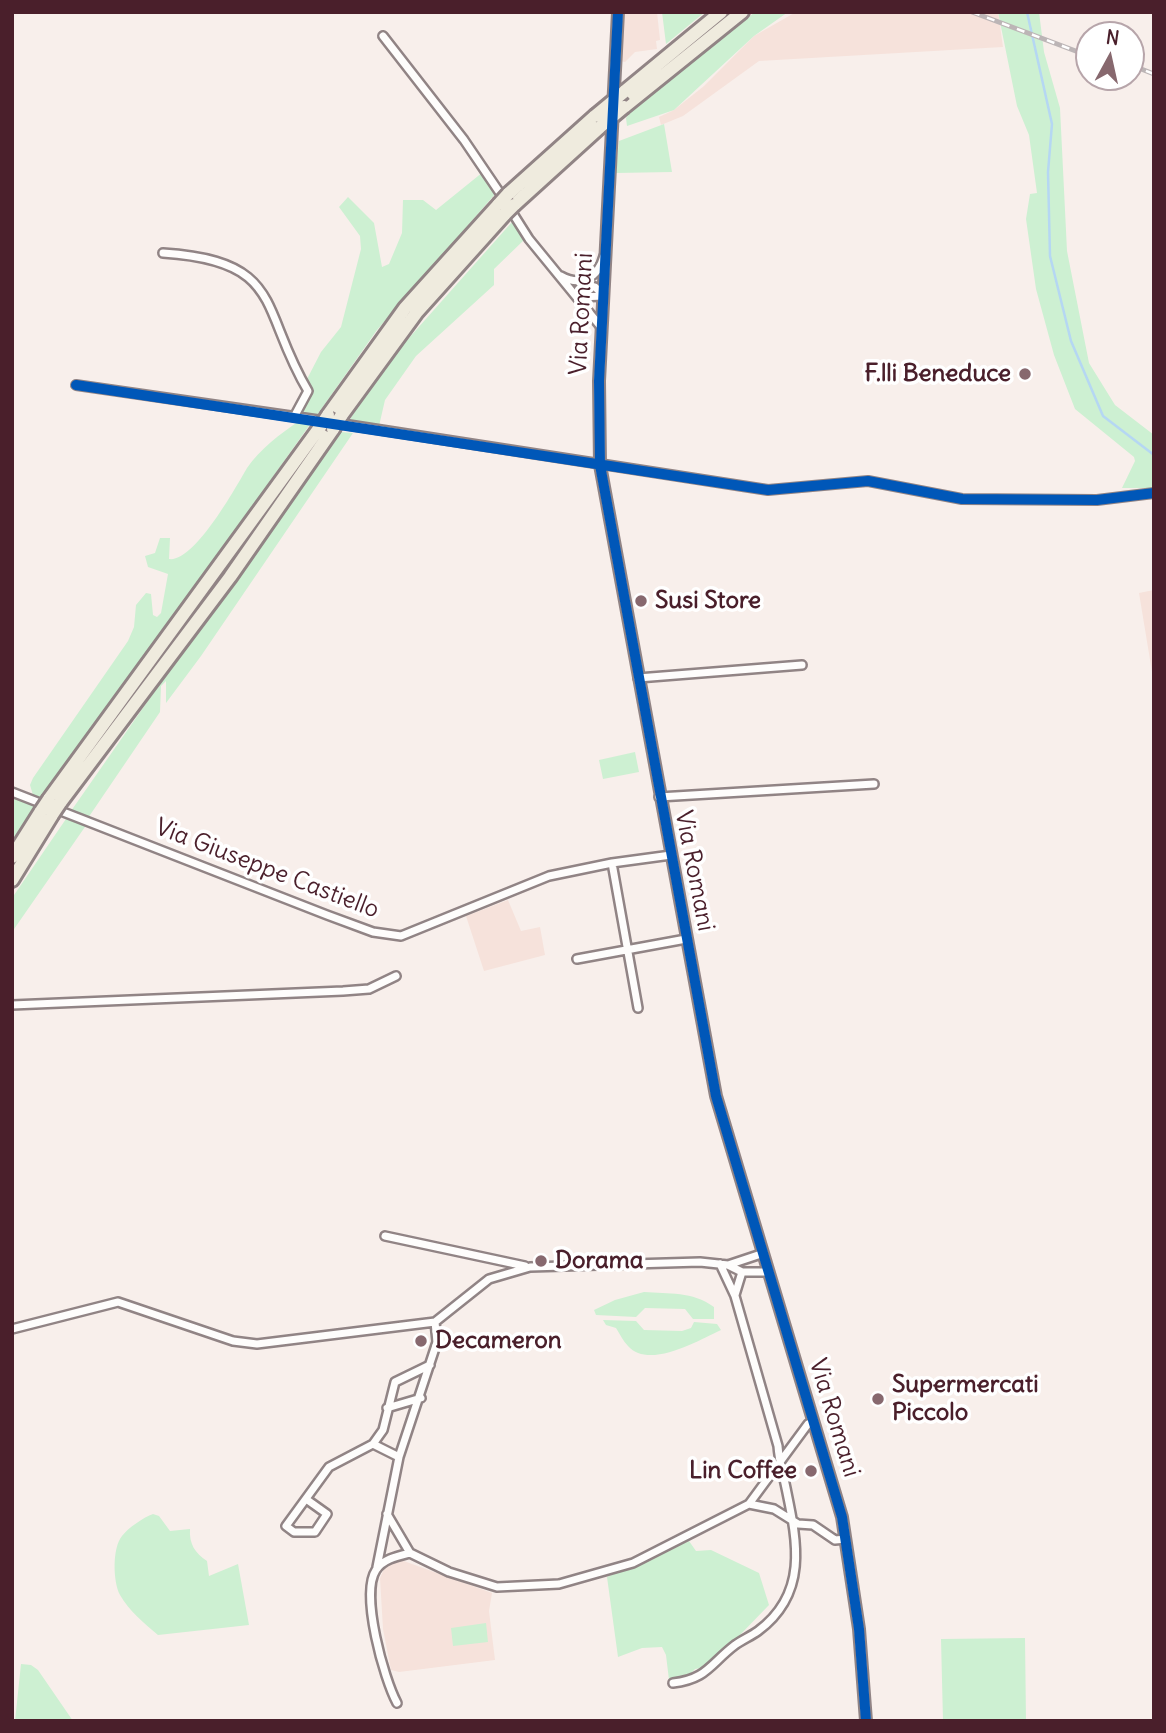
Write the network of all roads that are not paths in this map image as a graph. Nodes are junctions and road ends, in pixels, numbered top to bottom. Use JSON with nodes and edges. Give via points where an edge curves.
{"nodes":[{"id":1,"x":618,"y":12,"type":"edge"},
{"id":2,"x":721,"y":12,"type":"edge"},
{"id":3,"x":742,"y":12,"type":"edge"},
{"id":4,"x":383,"y":36,"type":"dead end"},
{"id":5,"x":670,"y":62,"type":"junction"},
{"id":6,"x":598,"y":121,"type":"junction"},
{"id":7,"x":606,"y":248,"type":"junction"},
{"id":8,"x":163,"y":253,"type":"dead end"},
{"id":9,"x":557,"y":274,"type":"junction"},
{"id":10,"x":577,"y":282,"type":"junction"},
{"id":11,"x":604,"y":296,"type":"junction"},
{"id":12,"x":577,"y":297,"type":"junction"},
{"id":13,"x":602,"y":329,"type":"junction"},
{"id":14,"x":76,"y":385,"type":"dead end"},
{"id":15,"x":294,"y":417,"type":"junction"},
{"id":16,"x":600,"y":465,"type":"junction"},
{"id":17,"x":1154,"y":493,"type":"edge"},
{"id":18,"x":802,"y":665,"type":"dead end"},
{"id":19,"x":638,"y":678,"type":"junction"},
{"id":20,"x":874,"y":784,"type":"dead end"},
{"id":21,"x":12,"y":792,"type":"edge"},
{"id":22,"x":659,"y":797,"type":"junction"},
{"id":23,"x":47,"y":813,"type":"junction"},
{"id":24,"x":671,"y":855,"type":"junction"},
{"id":25,"x":12,"y":857,"type":"edge"},
{"id":26,"x":612,"y":863,"type":"junction"},
{"id":27,"x":12,"y":880,"type":"edge"},
{"id":28,"x":686,"y":939,"type":"junction"},
{"id":29,"x":629,"y":948,"type":"junction"},
{"id":30,"x":578,"y":959,"type":"dead end"},
{"id":31,"x":396,"y":976,"type":"dead end"},
{"id":32,"x":12,"y":1006,"type":"edge"},
{"id":33,"x":638,"y":1008,"type":"dead end"},
{"id":34,"x":385,"y":1236,"type":"dead end"},
{"id":35,"x":761,"y":1254,"type":"junction"},
{"id":36,"x":724,"y":1264,"type":"junction"},
{"id":37,"x":530,"y":1267,"type":"junction"},
{"id":38,"x":742,"y":1272,"type":"junction"},
{"id":39,"x":767,"y":1272,"type":"junction"},
{"id":40,"x":735,"y":1296,"type":"junction"},
{"id":41,"x":435,"y":1322,"type":"junction"},
{"id":42,"x":12,"y":1329,"type":"edge"},
{"id":43,"x":430,"y":1366,"type":"junction"},
{"id":44,"x":421,"y":1398,"type":"junction"},
{"id":45,"x":387,"y":1408,"type":"junction"},
{"id":46,"x":813,"y":1422,"type":"junction"},
{"id":47,"x":373,"y":1444,"type":"junction"},
{"id":48,"x":399,"y":1457,"type":"junction"},
{"id":49,"x":779,"y":1467,"type":"junction"},
{"id":50,"x":306,"y":1499,"type":"junction"},
{"id":51,"x":749,"y":1504,"type":"junction"},
{"id":52,"x":387,"y":1514,"type":"junction"},
{"id":53,"x":792,"y":1520,"type":"junction"},
{"id":54,"x":846,"y":1539,"type":"junction"},
{"id":55,"x":410,"y":1553,"type":"junction"},
{"id":56,"x":377,"y":1567,"type":"junction"},
{"id":57,"x":673,"y":1683,"type":"dead end"},
{"id":58,"x":397,"y":1703,"type":"dead end"},
{"id":59,"x":866,"y":1721,"type":"edge"}],
"edges":[{"from":1,"to":7,"type":"street","name":"Via Romani"},
{"from":2,"to":5,"type":"highway"},
{"from":3,"to":5,"type":"highway"},
{"from":4,"to":9,"type":"street","via":[[464,140]]},
{"from":5,"to":6,"type":"highway","bridge":true,"via":[[657,80]]},
{"from":5,"to":6,"type":"highway","bridge":true,"via":[[656,66],[624,92]]},
{"from":6,"to":23,"type":"highway","bridge":true,"via":[[506,204],[405,308],[335,416]]},
{"from":7,"to":10,"type":"street","via":[[594,274]]},
{"from":7,"to":11,"type":"street","name":"Via Romani"},
{"from":8,"to":15,"type":"street","via":[[198,255],[240,271],[255,282],[267,298],[292,364],[308,391]]},
{"from":9,"to":10,"type":"street"},
{"from":9,"to":12,"type":"street"},
{"from":10,"to":11,"type":"street","via":[[595,287]]},
{"from":11,"to":12,"type":"street"},
{"from":11,"to":13,"type":"street","name":"Via Romani"},
{"from":12,"to":13,"type":"street"},
{"from":13,"to":16,"type":"street","name":"Via Romani"},
{"from":14,"to":15,"type":"street"},
{"from":15,"to":16,"type":"street"},
{"from":16,"to":17,"type":"street","via":[[768,490],[877,483],[962,499],[1097,500]]},
{"from":16,"to":19,"type":"street","name":"Via Romani"},
{"from":18,"to":19,"type":"street"},
{"from":19,"to":22,"type":"street","name":"Via Romani"},
{"from":20,"to":22,"type":"street"},
{"from":21,"to":26,"type":"street","name":"Via Giuseppe Castiello","via":[[327,915],[373,932],[401,936],[549,876]]},
{"from":22,"to":24,"type":"street","name":"Via Romani"},
{"from":23,"to":25,"type":"highway"},
{"from":23,"to":27,"type":"highway"},
{"from":24,"to":26,"type":"street","name":"Via Giuseppe Castiello"},
{"from":24,"to":28,"type":"street","name":"Via Romani"},
{"from":26,"to":29,"type":"street"},
{"from":28,"to":29,"type":"street"},
{"from":28,"to":35,"type":"street","name":"Via Romani","via":[[716,1096]]},
{"from":29,"to":30,"type":"street"},
{"from":29,"to":33,"type":"street"},
{"from":31,"to":32,"type":"street","via":[[369,989],[344,991]]},
{"from":34,"to":37,"type":"street"},
{"from":35,"to":36,"type":"street"},
{"from":35,"to":39,"type":"street","name":"Via Romani"},
{"from":36,"to":37,"type":"street"},
{"from":36,"to":38,"type":"street"},
{"from":36,"to":40,"type":"street"},
{"from":37,"to":41,"type":"street","via":[[489,1279]]},
{"from":38,"to":39,"type":"street"},
{"from":38,"to":40,"type":"street"},
{"from":39,"to":46,"type":"street","name":"Via Romani"},
{"from":40,"to":49,"type":"street","via":[[778,1446]]},
{"from":41,"to":42,"type":"street","via":[[257,1344],[233,1341],[118,1302]]},
{"from":41,"to":43,"type":"street","via":[[437,1342]]},
{"from":43,"to":44,"type":"street"},
{"from":43,"to":45,"type":"street","via":[[395,1382]]},
{"from":44,"to":45,"type":"street"},
{"from":44,"to":48,"type":"street"},
{"from":45,"to":47,"type":"street","via":[[383,1430]]},
{"from":46,"to":49,"type":"street"},
{"from":46,"to":54,"type":"street","name":"Via Romani"},
{"from":47,"to":48,"type":"street"},
{"from":47,"to":50,"type":"street","via":[[329,1467]]},
{"from":48,"to":52,"type":"street"},
{"from":49,"to":51,"type":"street"},
{"from":49,"to":53,"type":"street"},
{"from":50,"to":50,"type":"street","via":[[286,1525],[295,1532],[315,1532],[327,1514]]},
{"from":51,"to":53,"type":"street","via":[[774,1509]]},
{"from":51,"to":55,"type":"street","via":[[633,1563],[559,1584],[487,1586]]},
{"from":52,"to":55,"type":"street"},
{"from":52,"to":56,"type":"street"},
{"from":53,"to":54,"type":"street","via":[[819,1528],[835,1540]]},
{"from":53,"to":57,"type":"street","via":[[797,1563],[777,1611],[702,1677]]},
{"from":54,"to":59,"type":"street","name":"Via Romani"},
{"from":55,"to":56,"type":"street"},
{"from":56,"to":58,"type":"street","via":[[372,1607],[386,1676]]}]}
